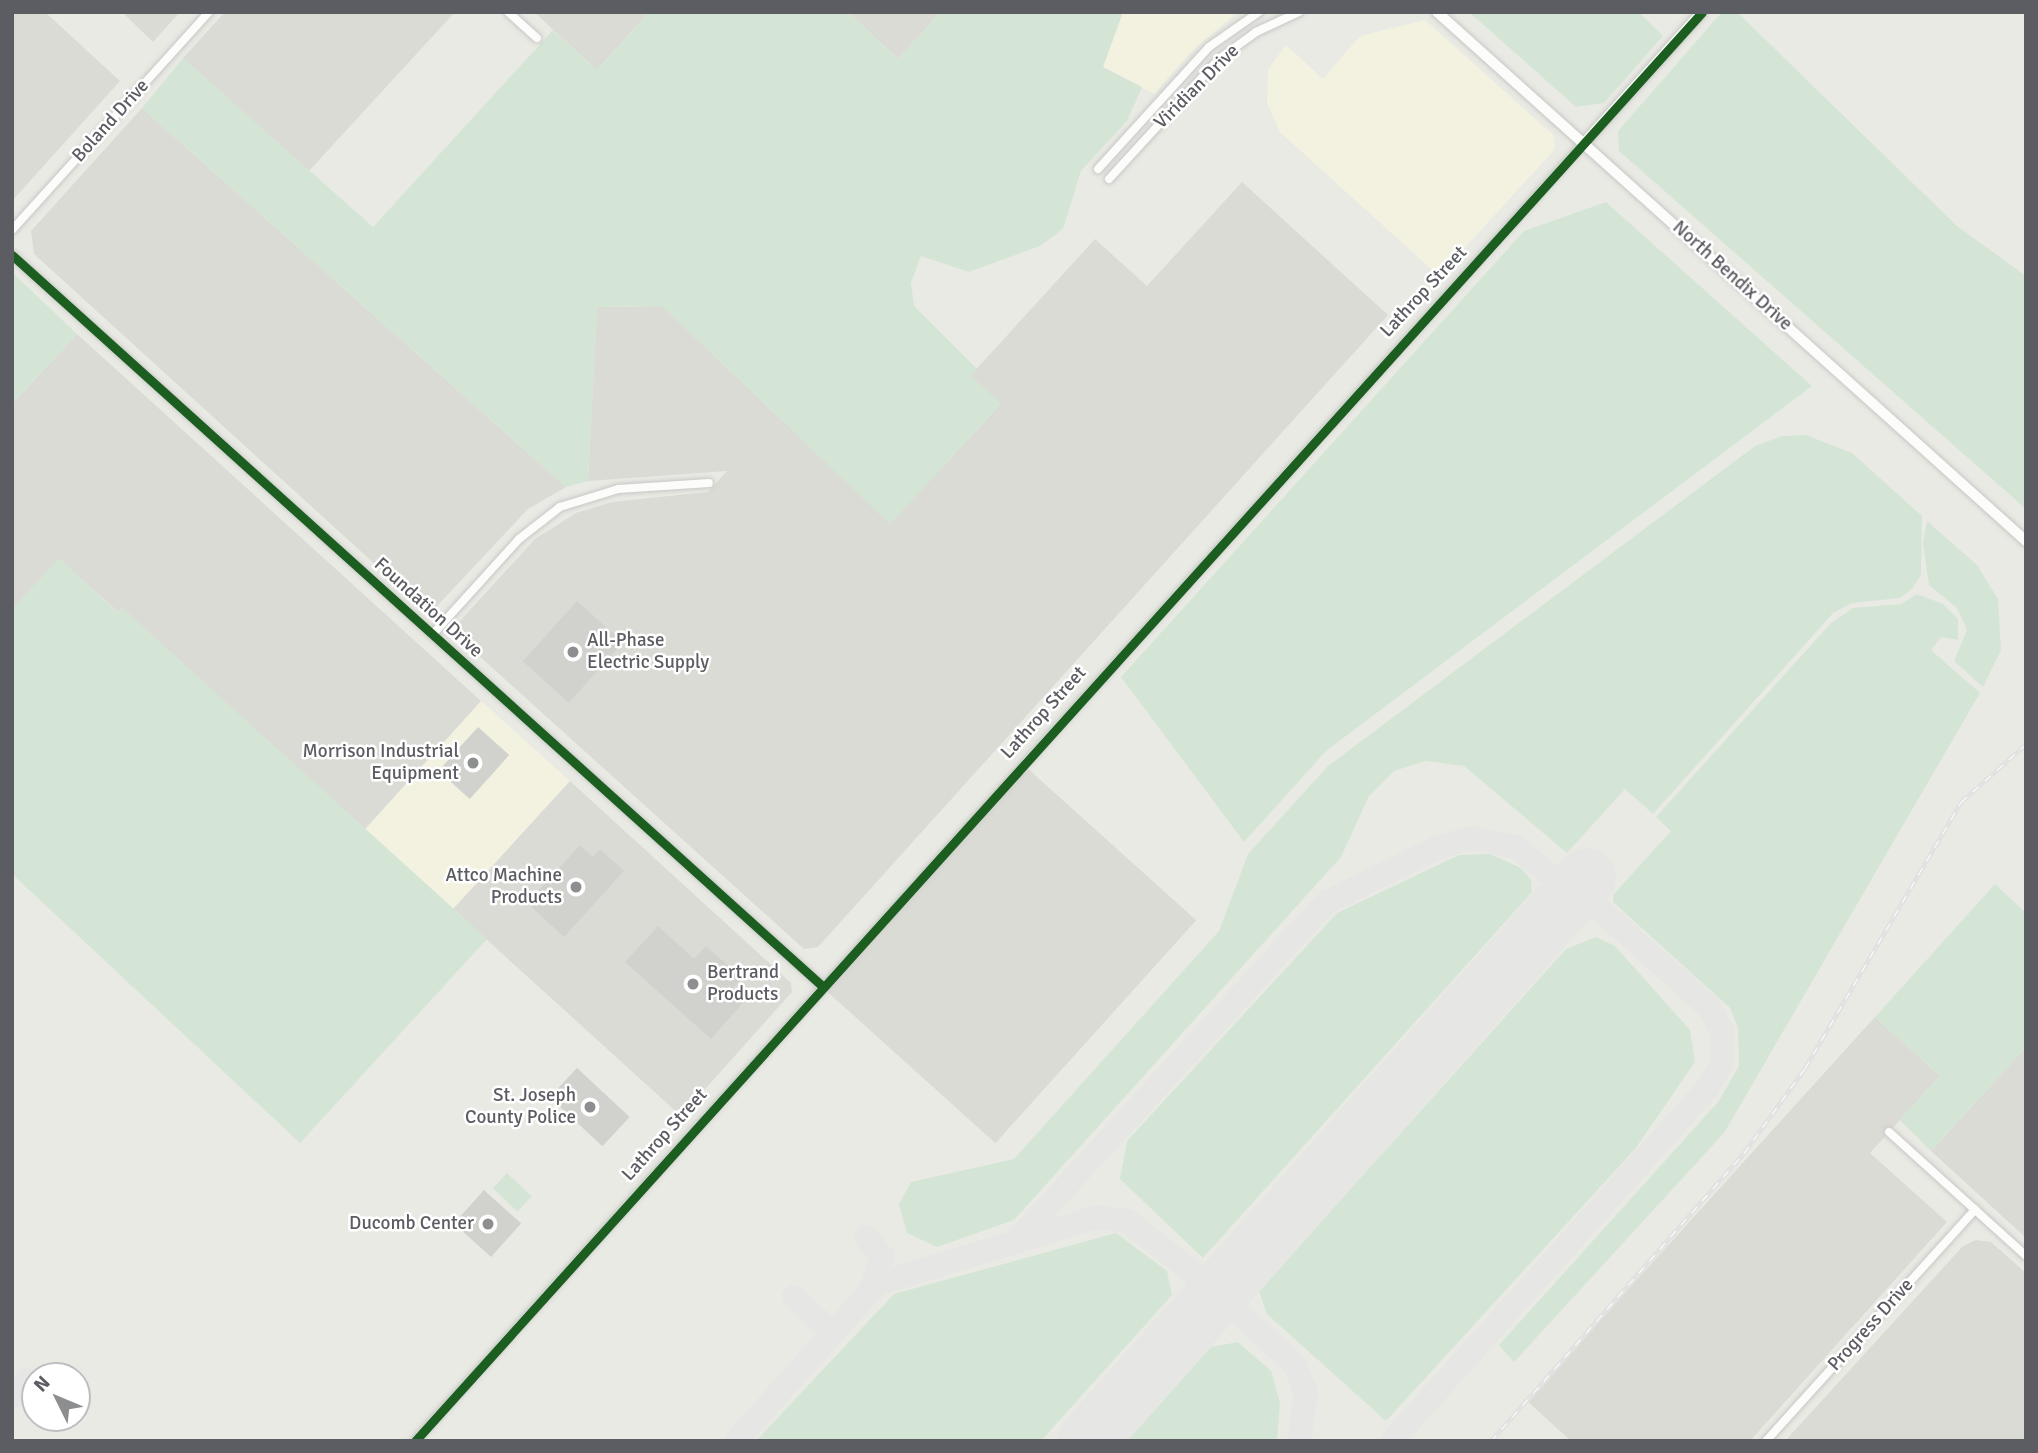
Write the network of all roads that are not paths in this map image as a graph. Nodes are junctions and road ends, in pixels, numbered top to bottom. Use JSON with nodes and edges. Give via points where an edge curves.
{"nodes":[{"id":1,"x":209,"y":12,"type":"edge"},
{"id":2,"x":508,"y":12,"type":"edge"},
{"id":3,"x":1259,"y":12,"type":"edge"},
{"id":4,"x":1299,"y":12,"type":"edge"},
{"id":5,"x":1437,"y":12,"type":"edge"},
{"id":6,"x":1702,"y":12,"type":"edge"},
{"id":7,"x":537,"y":38,"type":"dead end"},
{"id":8,"x":1584,"y":143,"type":"junction"},
{"id":9,"x":1097,"y":169,"type":"dead end"},
{"id":10,"x":1109,"y":179,"type":"dead end"},
{"id":11,"x":12,"y":230,"type":"edge"},
{"id":12,"x":12,"y":255,"type":"edge"},
{"id":13,"x":709,"y":484,"type":"dead end"},
{"id":14,"x":2026,"y":541,"type":"edge"},
{"id":15,"x":432,"y":635,"type":"junction"},
{"id":16,"x":821,"y":985,"type":"junction"},
{"id":17,"x":1889,"y":1132,"type":"dead end"},
{"id":18,"x":1975,"y":1210,"type":"junction"},
{"id":19,"x":2026,"y":1256,"type":"edge"},
{"id":20,"x":415,"y":1441,"type":"edge"},
{"id":21,"x":1766,"y":1441,"type":"edge"}],
"edges":[{"from":1,"to":11,"type":"street","name":"Boland Drive"},
{"from":2,"to":7,"type":"street"},
{"from":3,"to":9,"type":"street","name":"Viridian Drive","via":[[1209,47]]},
{"from":4,"to":10,"type":"street","name":"Viridian Drive","via":[[1228,51]]},
{"from":5,"to":8,"type":"street","name":"North Bendix Drive"},
{"from":6,"to":8,"type":"street","name":"Lathrop Street"},
{"from":8,"to":14,"type":"street","name":"North Bendix Drive"},
{"from":8,"to":16,"type":"street","name":"Lathrop Street"},
{"from":12,"to":15,"type":"street","name":"Foundation Drive"},
{"from":13,"to":15,"type":"street","via":[[618,489],[560,507],[519,539]]},
{"from":15,"to":16,"type":"street","name":"Foundation Drive"},
{"from":16,"to":20,"type":"street","name":"Lathrop Street"},
{"from":17,"to":18,"type":"street"},
{"from":18,"to":19,"type":"street"},
{"from":18,"to":21,"type":"street","name":"Progress Drive"}]}
